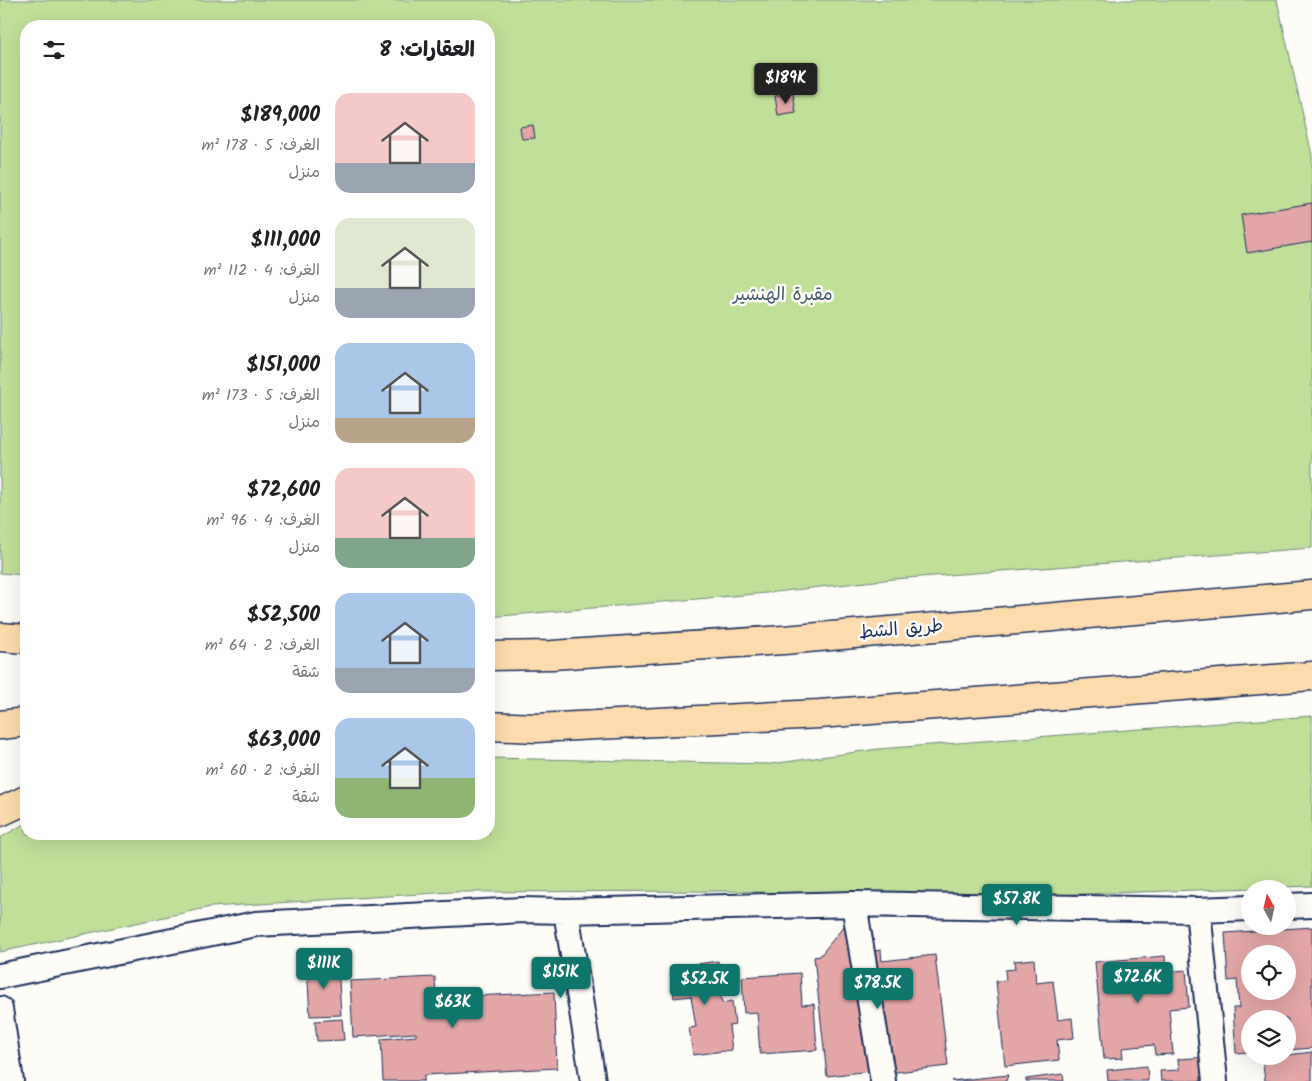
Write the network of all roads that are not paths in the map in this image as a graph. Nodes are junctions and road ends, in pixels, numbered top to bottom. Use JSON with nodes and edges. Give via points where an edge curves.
{"nodes":[{"id":1,"x":1312,"y":595,"type":"edge"},
{"id":2,"x":0,"y":637,"type":"edge"},
{"id":3,"x":20,"y":639,"type":"edge"},
{"id":4,"x":495,"y":656,"type":"edge"},
{"id":5,"x":1312,"y":676,"type":"edge"},
{"id":6,"x":20,"y":723,"type":"edge"},
{"id":7,"x":0,"y":725,"type":"edge"},
{"id":8,"x":495,"y":726,"type":"edge"},
{"id":9,"x":20,"y":803,"type":"edge"},
{"id":10,"x":0,"y":812,"type":"edge"},
{"id":11,"x":854,"y":904,"type":"junction"},
{"id":12,"x":1312,"y":905,"type":"edge"},
{"id":13,"x":1296,"y":906,"type":"edge"},
{"id":14,"x":1241,"y":908,"type":"edge"},
{"id":15,"x":1198,"y":910,"type":"junction"},
{"id":16,"x":566,"y":911,"type":"junction"},
{"id":17,"x":0,"y":976,"type":"edge"},
{"id":18,"x":0,"y":1009,"type":"edge"},
{"id":19,"x":12,"y":1081,"type":"edge"},
{"id":20,"x":593,"y":1081,"type":"edge"},
{"id":21,"x":882,"y":1081,"type":"edge"},
{"id":22,"x":1215,"y":1081,"type":"edge"}],
"edges":[{"from":1,"to":4,"type":"highway","name":"طريق الشط","via":[[774,640],[552,656]]},
{"from":2,"to":3,"type":"highway"},
{"from":5,"to":8,"type":"highway","via":[[820,714],[536,728]]},
{"from":6,"to":7,"type":"highway"},
{"from":9,"to":10,"type":"highway"},
{"from":11,"to":15,"type":"street"},
{"from":11,"to":16,"type":"street"},
{"from":11,"to":21,"type":"street"},
{"from":12,"to":13,"type":"street"},
{"from":14,"to":15,"type":"street"},
{"from":15,"to":22,"type":"street"},
{"from":16,"to":17,"type":"street","via":[[523,910],[256,924]]},
{"from":16,"to":20,"type":"street"},
{"from":18,"to":19,"type":"street"}]}
